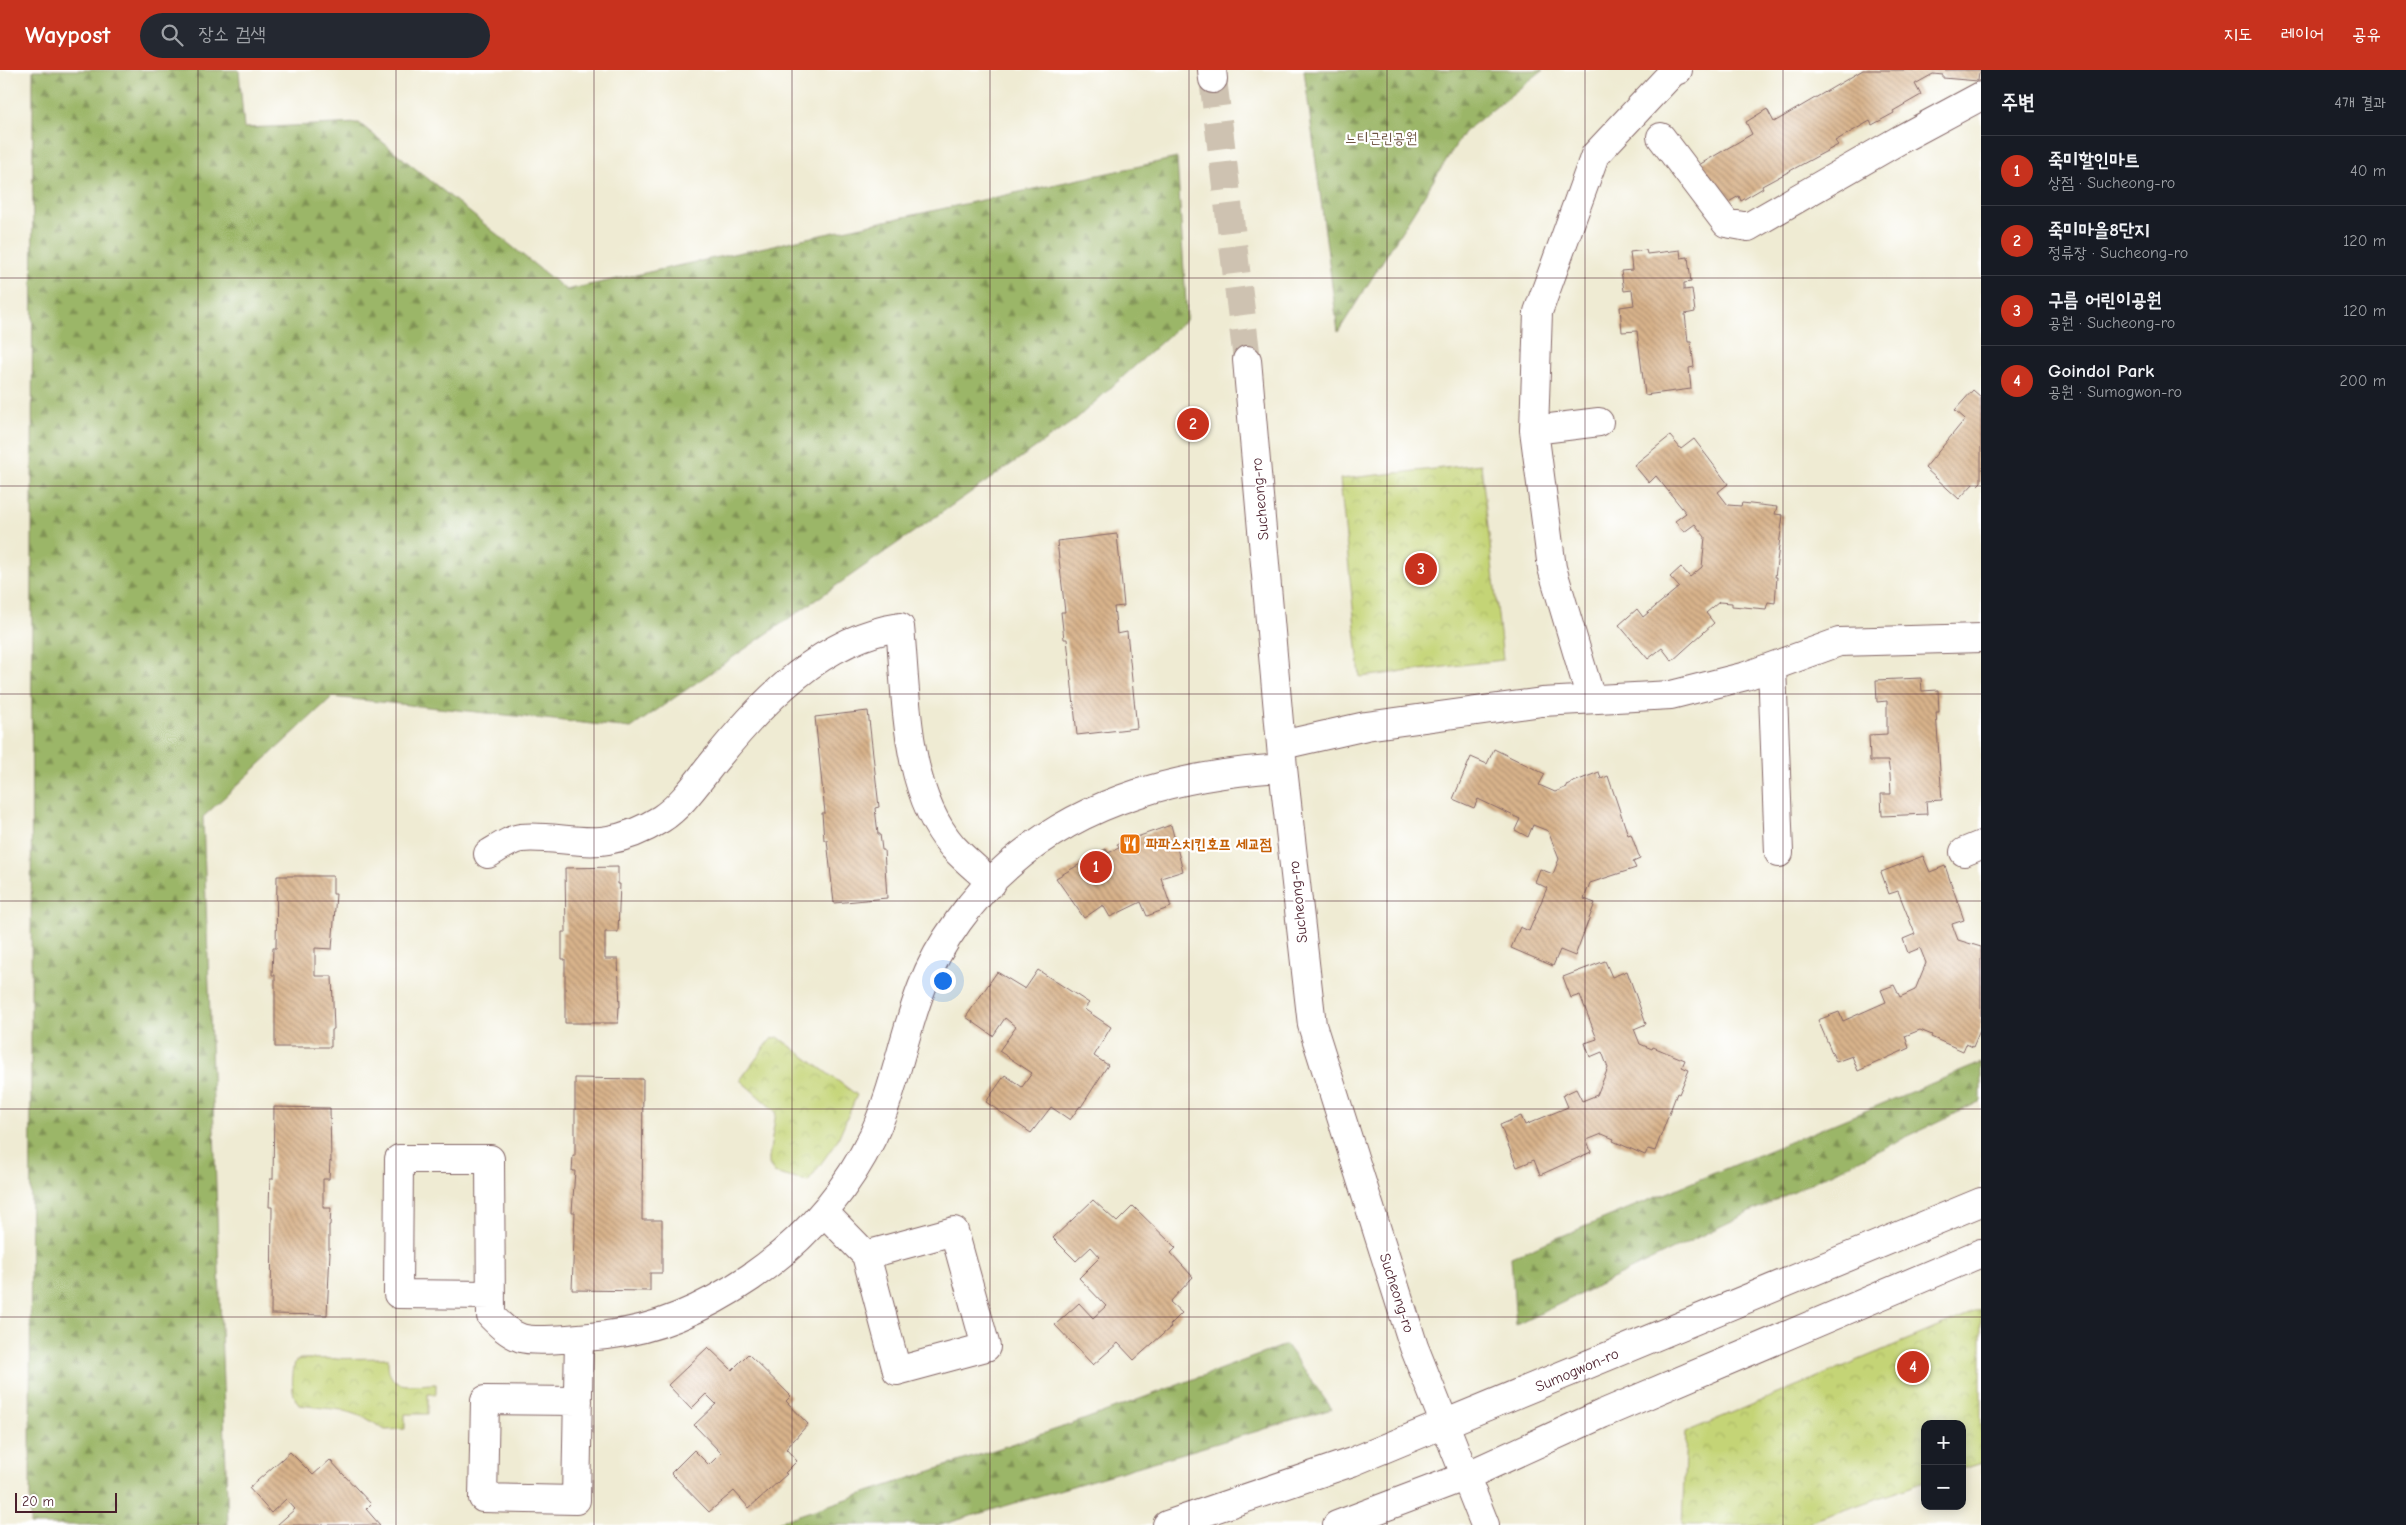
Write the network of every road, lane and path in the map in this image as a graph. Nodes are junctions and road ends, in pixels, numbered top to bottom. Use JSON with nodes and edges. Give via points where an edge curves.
{"nodes":[{"id":1,"x":1678,"y":70,"type":"edge"},
{"id":2,"x":1981,"y":96,"type":"edge"},
{"id":3,"x":1661,"y":136,"type":"dead end"},
{"id":4,"x":1247,"y":360,"type":"tunnel mouth"},
{"id":5,"x":1599,"y":422,"type":"dead end"},
{"id":6,"x":1534,"y":430,"type":"junction"},
{"id":7,"x":1981,"y":638,"type":"edge"},
{"id":8,"x":1772,"y":667,"type":"junction"},
{"id":9,"x":1592,"y":699,"type":"junction"},
{"id":10,"x":1282,"y":756,"type":"junction"},
{"id":11,"x":1780,"y":853,"type":"dead end"},
{"id":12,"x":488,"y":854,"type":"dead end"},
{"id":13,"x":992,"y":883,"type":"junction"},
{"id":14,"x":1981,"y":1202,"type":"edge"},
{"id":15,"x":824,"y":1212,"type":"junction"},
{"id":16,"x":1981,"y":1252,"type":"edge"},
{"id":17,"x":866,"y":1255,"type":"junction"},
{"id":18,"x":491,"y":1295,"type":"junction"},
{"id":19,"x":579,"y":1338,"type":"junction"},
{"id":20,"x":578,"y":1401,"type":"junction"},
{"id":21,"x":1444,"y":1424,"type":"junction"},
{"id":22,"x":1464,"y":1477,"type":"junction"},
{"id":23,"x":1167,"y":1525,"type":"edge"},
{"id":24,"x":1337,"y":1525,"type":"edge"},
{"id":25,"x":1485,"y":1525,"type":"edge"}],
"edges":[{"from":1,"to":6,"type":"street","via":[[1595,155],[1538,312]]},
{"from":2,"to":3,"type":"street","via":[[1748,227],[1726,223]]},
{"from":4,"to":10,"type":"street","name":"Sucheong-ro"},
{"from":5,"to":6,"type":"street"},
{"from":6,"to":9,"type":"street","via":[[1552,568]]},
{"from":7,"to":8,"type":"street","via":[[1839,642]]},
{"from":8,"to":9,"type":"street","via":[[1671,694]]},
{"from":8,"to":11,"type":"street"},
{"from":9,"to":10,"type":"street","via":[[1542,702],[1366,726]]},
{"from":10,"to":13,"type":"street","via":[[1120,799],[1075,818],[1042,839]]},
{"from":10,"to":21,"type":"street","name":"Sucheong-ro","via":[[1312,1025],[1414,1347]]},
{"from":12,"to":13,"type":"street","via":[[519,838],[607,840],[643,829],[677,806],[748,719],[808,668],[844,645],[881,630],[900,627],[911,739],[922,793],[952,846]]},
{"from":13,"to":15,"type":"street","via":[[949,935],[922,986],[890,1092],[872,1136],[844,1188]]},
{"from":14,"to":21,"type":"street","name":"Sumogwon-ro"},
{"from":15,"to":17,"type":"street"},
{"from":15,"to":19,"type":"street","via":[[800,1239],[723,1297],[664,1323],[631,1332]]},
{"from":16,"to":22,"type":"street","via":[[1602,1414]]},
{"from":17,"to":17,"type":"street","via":[[954,1231],[986,1348],[897,1371]]},
{"from":18,"to":18,"type":"street","via":[[490,1159],[399,1159],[398,1294]]},
{"from":18,"to":19,"type":"street","via":[[491,1316],[508,1332],[523,1339]]},
{"from":19,"to":20,"type":"street"},
{"from":20,"to":20,"type":"street","via":[[576,1500],[483,1498],[485,1400]]},
{"from":21,"to":22,"type":"street","name":"Sucheong-ro"},
{"from":21,"to":23,"type":"street","name":"Sumogwon-ro","via":[[1352,1462]]},
{"from":22,"to":24,"type":"street"},
{"from":22,"to":25,"type":"street","name":"Sucheong-ro"}]}
